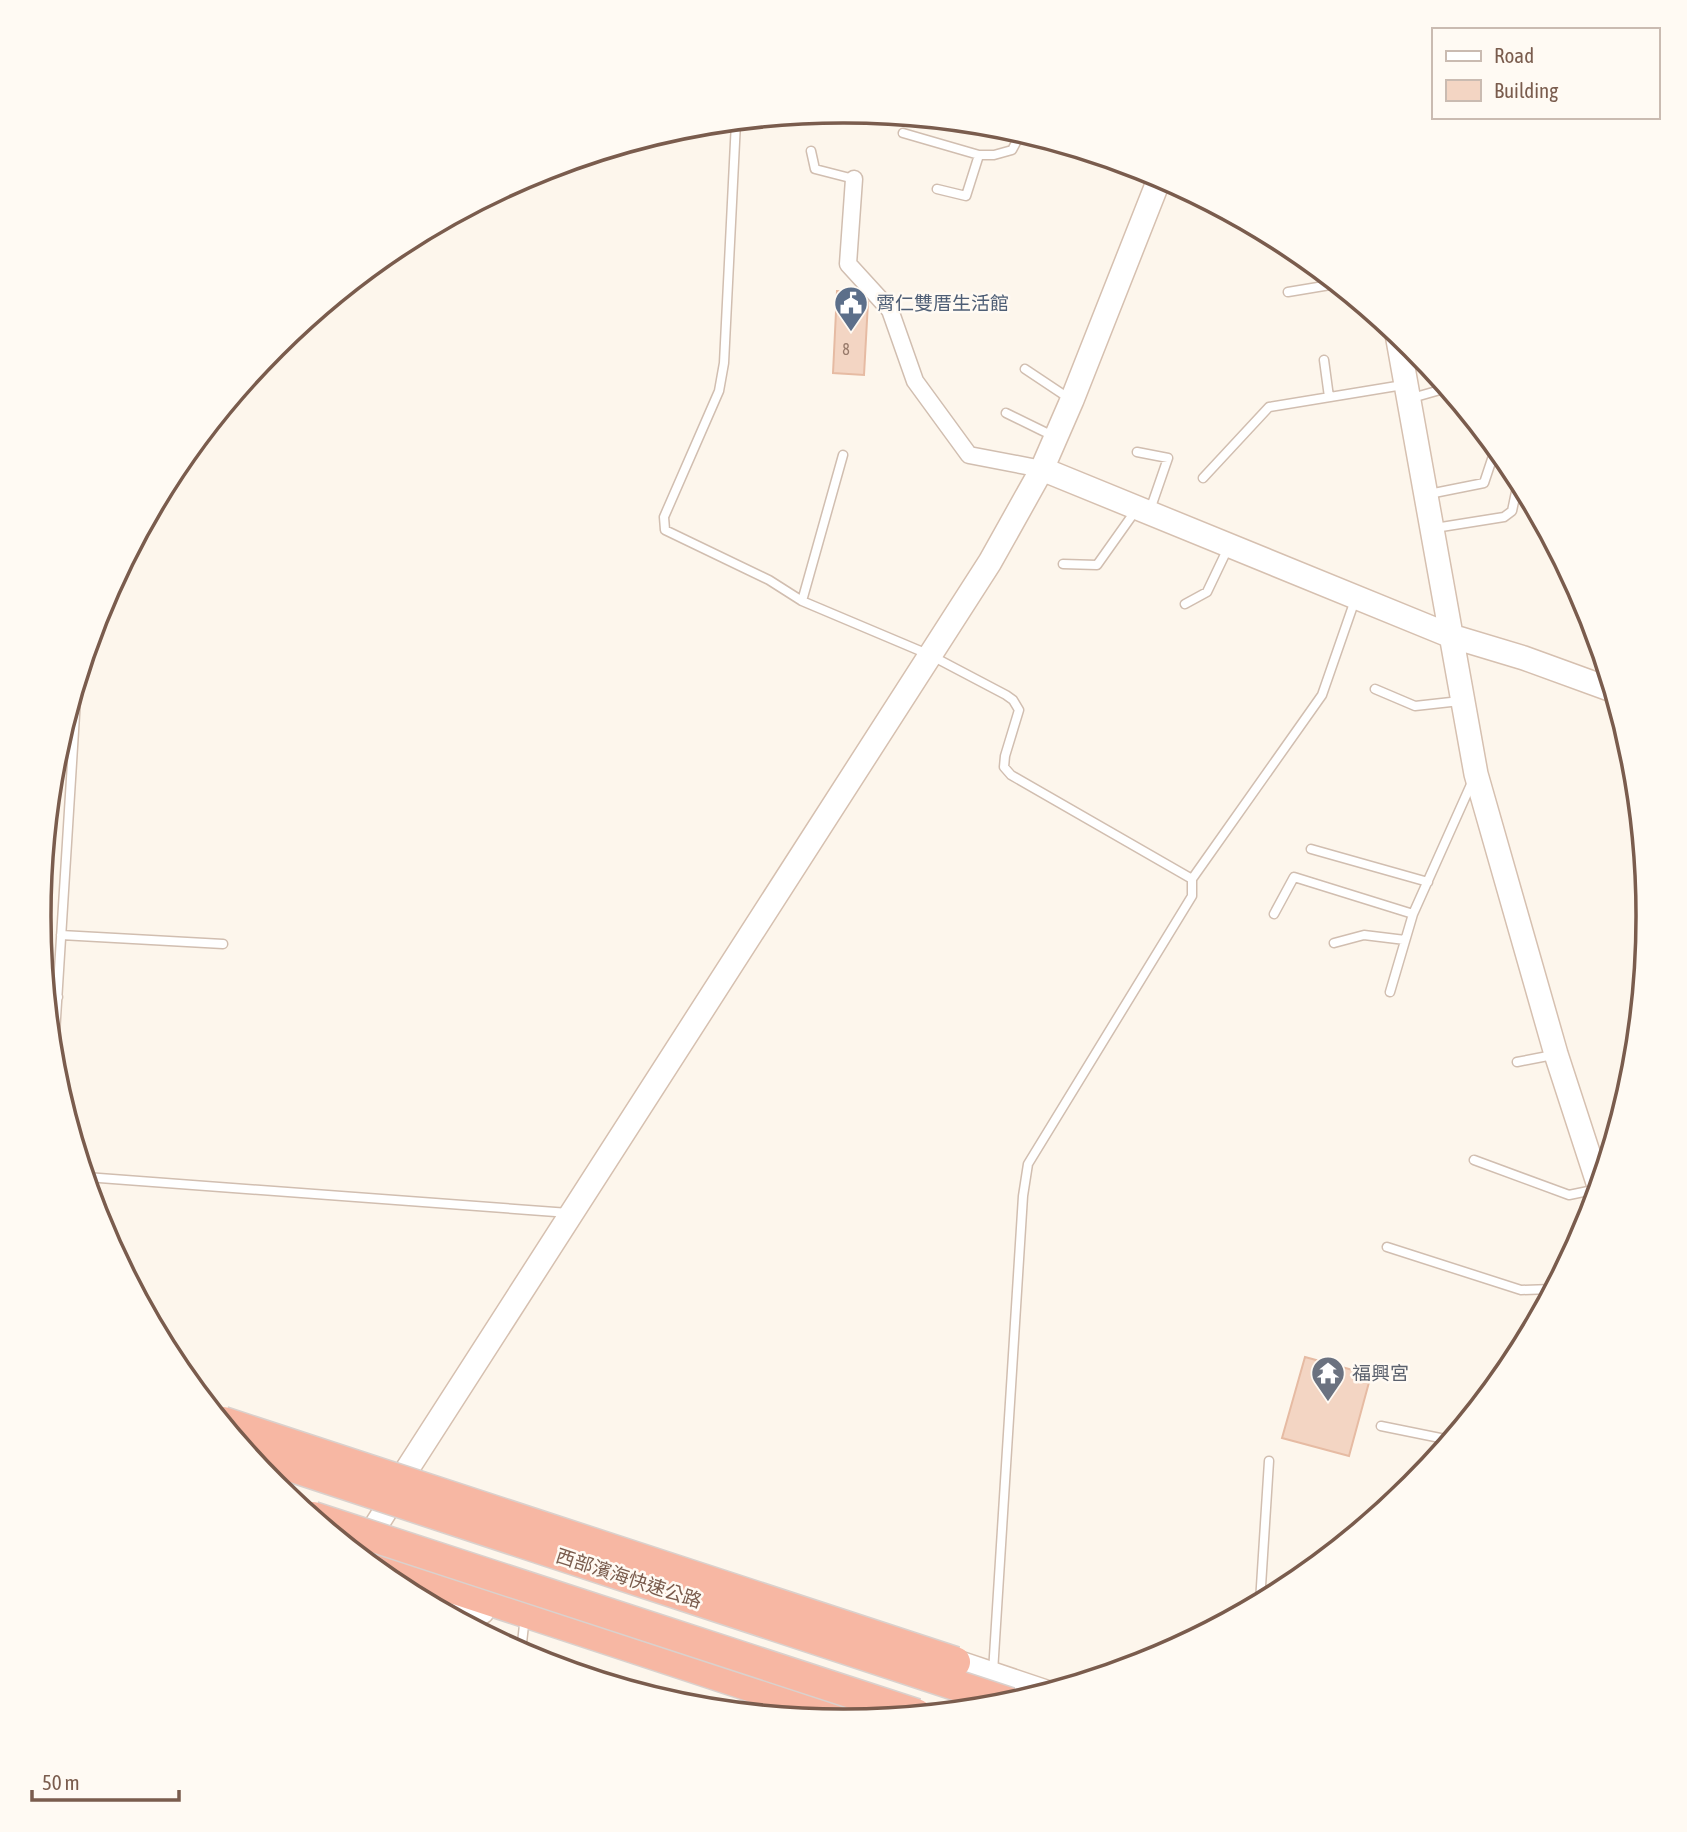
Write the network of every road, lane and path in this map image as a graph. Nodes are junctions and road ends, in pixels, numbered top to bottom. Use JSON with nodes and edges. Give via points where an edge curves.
{"nodes":[{"id":1,"x":736,"y":131,"type":"edge"},
{"id":2,"x":903,"y":133,"type":"dead end"},
{"id":3,"x":1016,"y":142,"type":"edge"},
{"id":4,"x":811,"y":151,"type":"dead end"},
{"id":5,"x":979,"y":155,"type":"junction"},
{"id":6,"x":854,"y":179,"type":"joint"},
{"id":7,"x":1156,"y":188,"type":"edge"},
{"id":8,"x":937,"y":190,"type":"dead end"},
{"id":9,"x":1324,"y":286,"type":"edge"},
{"id":10,"x":1288,"y":292,"type":"dead end"},
{"id":11,"x":1400,"y":352,"type":"edge"},
{"id":12,"x":1324,"y":360,"type":"dead end"},
{"id":13,"x":1025,"y":369,"type":"dead end"},
{"id":14,"x":1436,"y":389,"type":"edge"},
{"id":15,"x":1408,"y":391,"type":"junction"},
{"id":16,"x":1329,"y":397,"type":"junction"},
{"id":17,"x":1072,"y":400,"type":"junction"},
{"id":18,"x":1006,"y":413,"type":"dead end"},
{"id":19,"x":1056,"y":437,"type":"junction"},
{"id":20,"x":1137,"y":452,"type":"dead end"},
{"id":21,"x":843,"y":455,"type":"dead end"},
{"id":22,"x":1492,"y":460,"type":"edge"},
{"id":23,"x":1042,"y":468,"type":"junction"},
{"id":24,"x":1203,"y":478,"type":"dead end"},
{"id":25,"x":1426,"y":495,"type":"junction"},
{"id":26,"x":1515,"y":496,"type":"edge"},
{"id":27,"x":1143,"y":510,"type":"junction"},
{"id":28,"x":1432,"y":528,"type":"junction"},
{"id":29,"x":1230,"y":545,"type":"junction"},
{"id":30,"x":1063,"y":564,"type":"dead end"},
{"id":31,"x":1356,"y":597,"type":"junction"},
{"id":32,"x":802,"y":601,"type":"junction"},
{"id":33,"x":1185,"y":604,"type":"dead end"},
{"id":34,"x":1451,"y":636,"type":"junction"},
{"id":35,"x":930,"y":655,"type":"junction"},
{"id":36,"x":1602,"y":686,"type":"edge"},
{"id":37,"x":1375,"y":689,"type":"dead end"},
{"id":38,"x":1463,"y":700,"type":"junction"},
{"id":39,"x":74,"y":727,"type":"edge"},
{"id":40,"x":1476,"y":774,"type":"junction"},
{"id":41,"x":1311,"y":849,"type":"dead end"},
{"id":42,"x":1192,"y":879,"type":"junction"},
{"id":43,"x":1428,"y":881,"type":"junction"},
{"id":44,"x":1274,"y":914,"type":"dead end"},
{"id":45,"x":1413,"y":914,"type":"junction"},
{"id":46,"x":61,"y":934,"type":"junction"},
{"id":47,"x":1405,"y":940,"type":"junction"},
{"id":48,"x":1334,"y":943,"type":"dead end"},
{"id":49,"x":223,"y":944,"type":"dead end"},
{"id":50,"x":1390,"y":992,"type":"dead end"},
{"id":51,"x":58,"y":997,"type":"joint"},
{"id":52,"x":57,"y":1011,"type":"edge"},
{"id":53,"x":1556,"y":1054,"type":"junction"},
{"id":54,"x":1517,"y":1062,"type":"dead end"},
{"id":55,"x":1474,"y":1160,"type":"dead end"},
{"id":56,"x":1593,"y":1173,"type":"edge"},
{"id":57,"x":96,"y":1178,"type":"edge"},
{"id":58,"x":1587,"y":1190,"type":"edge"},
{"id":59,"x":572,"y":1213,"type":"junction"},
{"id":60,"x":1387,"y":1247,"type":"dead end"},
{"id":61,"x":1542,"y":1290,"type":"edge"},
{"id":62,"x":227,"y":1414,"type":"edge"},
{"id":63,"x":1381,"y":1426,"type":"dead end"},
{"id":64,"x":237,"y":1427,"type":"edge"},
{"id":65,"x":1441,"y":1438,"type":"edge"},
{"id":66,"x":251,"y":1443,"type":"edge"},
{"id":67,"x":265,"y":1458,"type":"edge"},
{"id":68,"x":1269,"y":1461,"type":"dead end"},
{"id":69,"x":408,"y":1468,"type":"junction"},
{"id":70,"x":399,"y":1489,"type":"junction"},
{"id":71,"x":336,"y":1525,"type":"edge"},
{"id":72,"x":365,"y":1548,"type":"edge"},
{"id":73,"x":378,"y":1557,"type":"edge"},
{"id":74,"x":379,"y":1558,"type":"edge"},
{"id":75,"x":1261,"y":1590,"type":"edge"},
{"id":76,"x":446,"y":1602,"type":"edge"},
{"id":77,"x":524,"y":1625,"type":"junction"},
{"id":78,"x":522,"y":1640,"type":"edge"},
{"id":79,"x":955,"y":1662,"type":"junction"},
{"id":80,"x":993,"y":1675,"type":"junction"},
{"id":81,"x":1029,"y":1687,"type":"edge"},
{"id":82,"x":1010,"y":1691,"type":"edge"},
{"id":83,"x":988,"y":1696,"type":"edge"},
{"id":84,"x":800,"y":1707,"type":"edge"},
{"id":85,"x":894,"y":1707,"type":"edge"},
{"id":86,"x":818,"y":1708,"type":"edge"},
{"id":87,"x":856,"y":1709,"type":"edge"}],
"edges":[{"from":1,"to":32,"type":"lane","via":[[724,363],[719,391],[664,517],[665,530]]},
{"from":2,"to":5,"type":"lane"},
{"from":3,"to":5,"type":"lane","via":[[1012,150]]},
{"from":4,"to":6,"type":"lane","via":[[815,169]]},
{"from":5,"to":8,"type":"lane","via":[[966,196]]},
{"from":6,"to":23,"type":"street","via":[[848,264],[890,310],[915,381],[969,455]]},
{"from":7,"to":17,"type":"main road"},
{"from":9,"to":10,"type":"lane"},
{"from":11,"to":15,"type":"main road"},
{"from":12,"to":16,"type":"lane"},
{"from":13,"to":17,"type":"lane"},
{"from":14,"to":15,"type":"lane"},
{"from":15,"to":16,"type":"lane"},
{"from":15,"to":25,"type":"main road"},
{"from":16,"to":24,"type":"lane","via":[[1269,407]]},
{"from":17,"to":19,"type":"main road"},
{"from":18,"to":19,"type":"lane"},
{"from":19,"to":23,"type":"main road"},
{"from":20,"to":27,"type":"lane","via":[[1168,458]]},
{"from":21,"to":32,"type":"lane"},
{"from":22,"to":25,"type":"lane","via":[[1484,483]]},
{"from":23,"to":27,"type":"main road"},
{"from":23,"to":35,"type":"main road","via":[[990,562]]},
{"from":25,"to":28,"type":"main road"},
{"from":26,"to":28,"type":"lane","via":[[1512,511],[1504,517]]},
{"from":27,"to":29,"type":"main road"},
{"from":27,"to":30,"type":"lane","via":[[1097,565]]},
{"from":28,"to":34,"type":"main road"},
{"from":29,"to":31,"type":"main road"},
{"from":29,"to":33,"type":"lane","via":[[1207,592]]},
{"from":31,"to":34,"type":"main road"},
{"from":31,"to":42,"type":"lane","via":[[1322,695]]},
{"from":32,"to":35,"type":"lane"},
{"from":34,"to":36,"type":"main road"},
{"from":34,"to":38,"type":"main road"},
{"from":35,"to":42,"type":"lane","via":[[1013,700],[1020,710],[1005,756],[1004,767],[1011,775]]},
{"from":35,"to":59,"type":"main road"},
{"from":37,"to":38,"type":"lane","via":[[1415,706]]},
{"from":38,"to":40,"type":"main road"},
{"from":39,"to":46,"type":"lane"},
{"from":40,"to":43,"type":"lane"},
{"from":40,"to":53,"type":"main road"},
{"from":41,"to":43,"type":"lane"},
{"from":42,"to":80,"type":"lane","via":[[1192,896],[1028,1164]]},
{"from":43,"to":45,"type":"lane"},
{"from":44,"to":45,"type":"lane","via":[[1294,877]]},
{"from":45,"to":47,"type":"lane"},
{"from":46,"to":49,"type":"lane"},
{"from":46,"to":51,"type":"lane"},
{"from":47,"to":48,"type":"lane","via":[[1364,935]]},
{"from":47,"to":50,"type":"lane"},
{"from":51,"to":52,"type":"lane"},
{"from":53,"to":54,"type":"lane"},
{"from":53,"to":56,"type":"main road"},
{"from":55,"to":58,"type":"lane","via":[[1569,1195]]},
{"from":57,"to":59,"type":"lane"},
{"from":59,"to":69,"type":"main road"},
{"from":60,"to":61,"type":"lane","via":[[1521,1290]]},
{"from":62,"to":69,"type":"main road"},
{"from":63,"to":65,"type":"lane"},
{"from":64,"to":79,"type":"highway","bridge":true},
{"from":66,"to":70,"type":"main road"},
{"from":67,"to":83,"type":"highway","name":"西部濱海快速公路","bridge":true},
{"from":68,"to":75,"type":"lane"},
{"from":69,"to":70,"type":"main road"},
{"from":69,"to":79,"type":"main road"},
{"from":70,"to":72,"type":"main road"},
{"from":70,"to":82,"type":"main road"},
{"from":71,"to":85,"type":"highway","name":"西部濱海快速公路","bridge":true},
{"from":73,"to":87,"type":"main road"},
{"from":74,"to":86,"type":"highway"},
{"from":76,"to":77,"type":"main road"},
{"from":77,"to":78,"type":"lane"},
{"from":77,"to":84,"type":"main road"},
{"from":79,"to":80,"type":"main road"},
{"from":80,"to":81,"type":"main road"}]}
